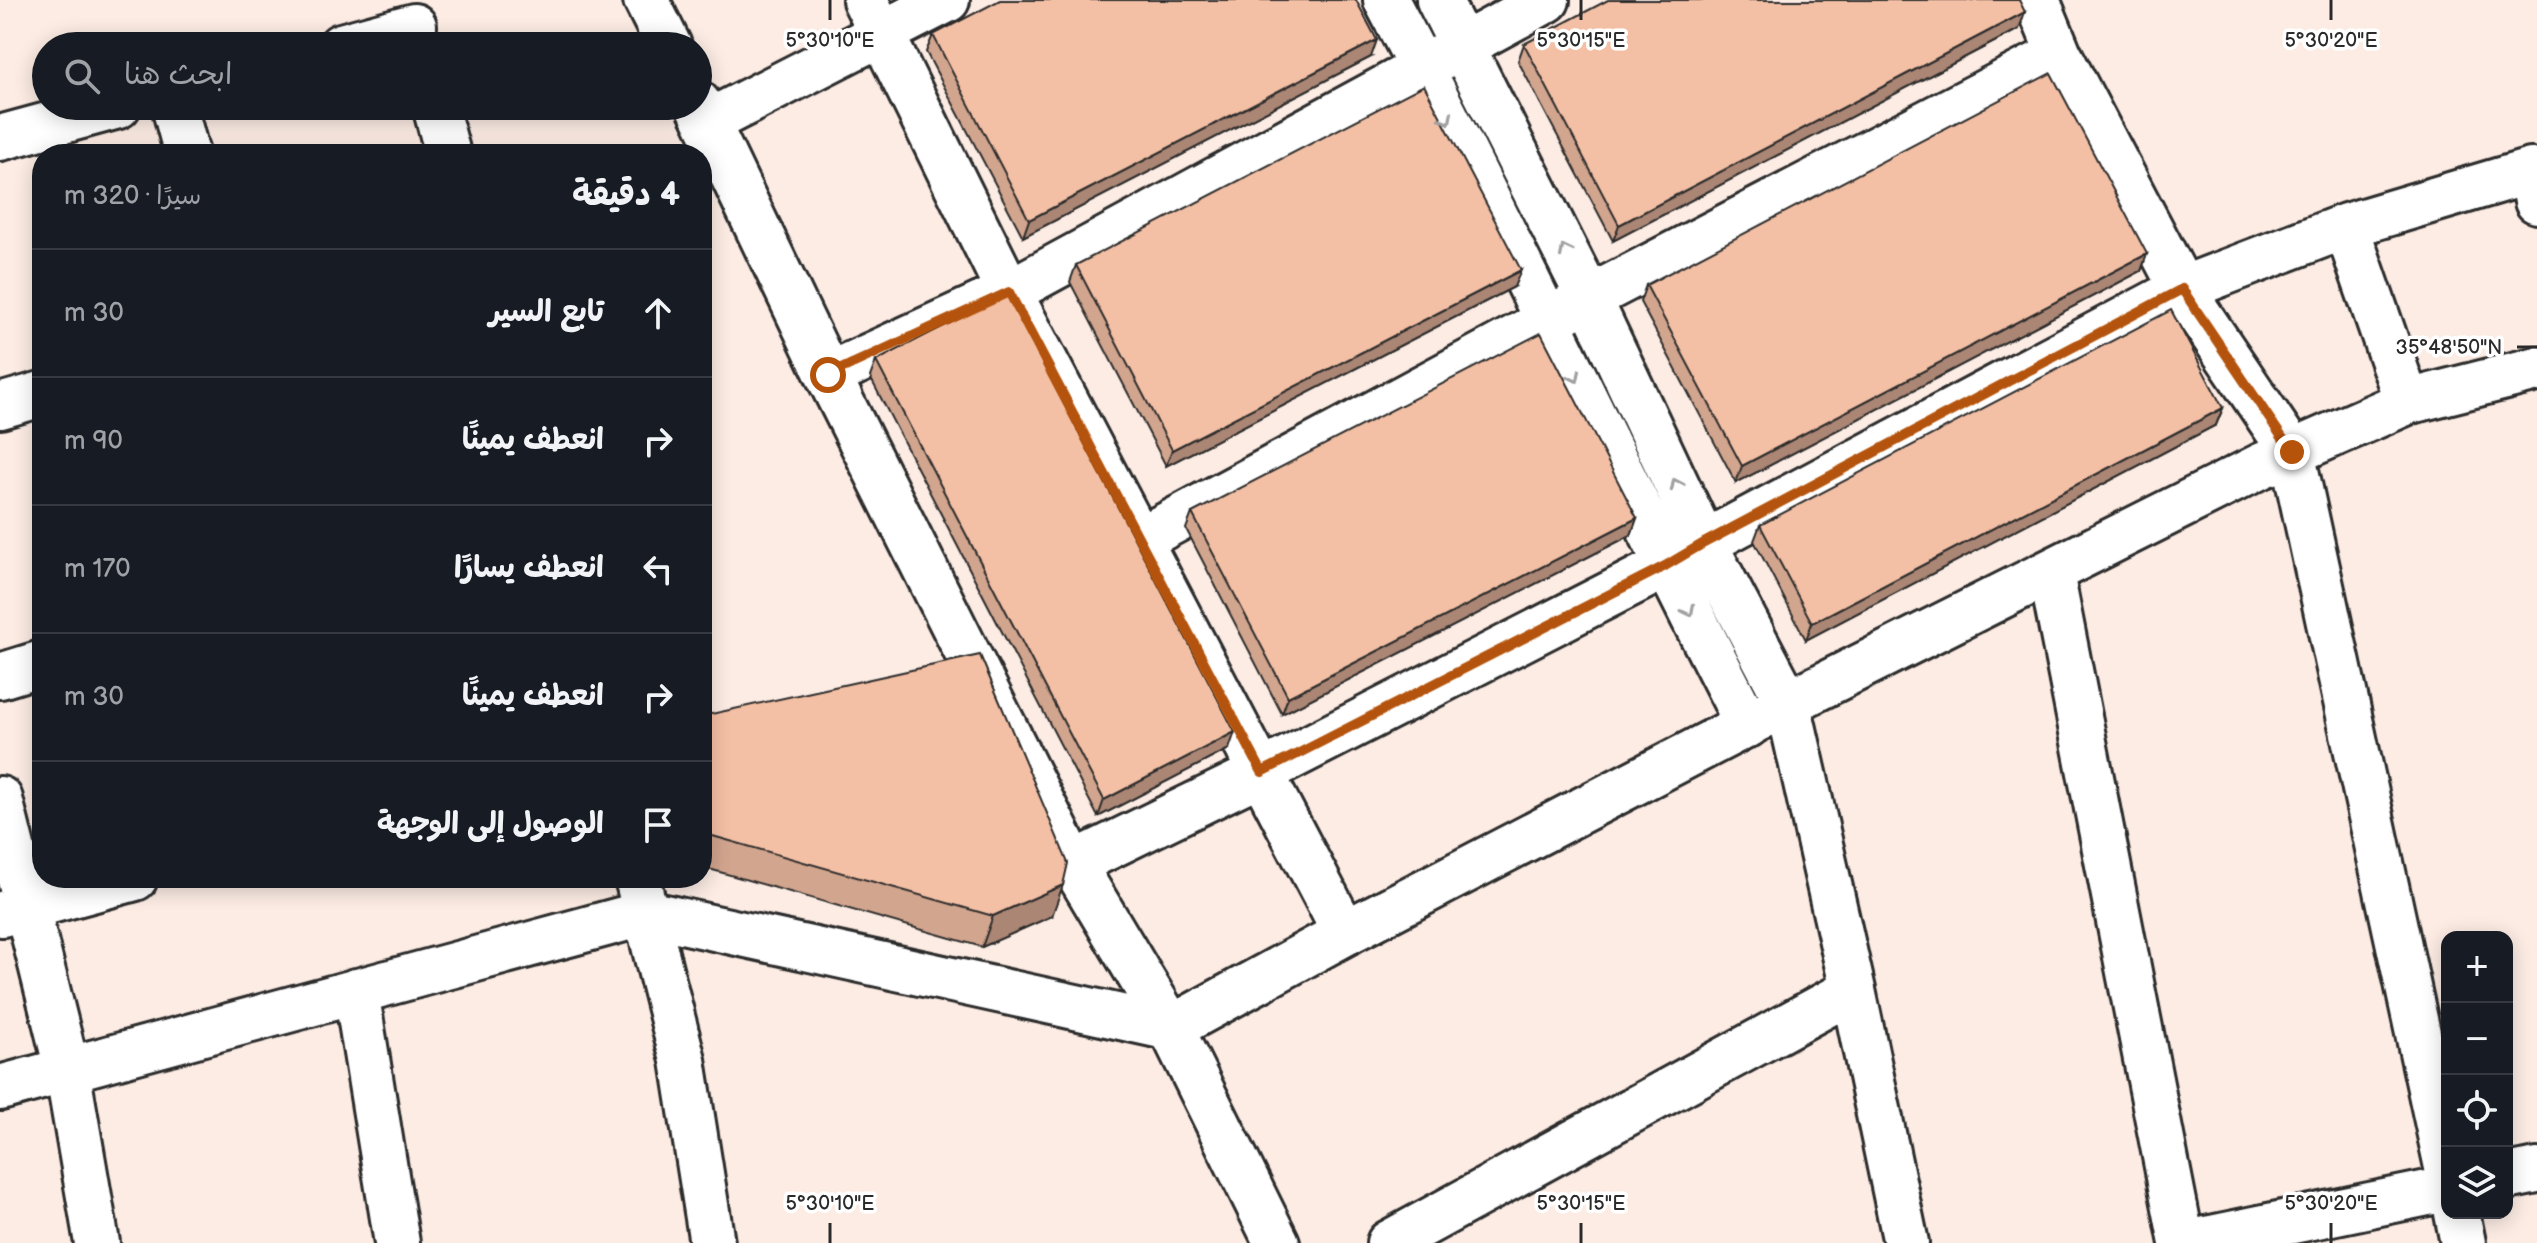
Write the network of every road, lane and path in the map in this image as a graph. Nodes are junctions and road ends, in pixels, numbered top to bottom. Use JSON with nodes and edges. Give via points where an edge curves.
{"nodes":[{"id":1,"x":646,"y":0,"type":"edge"},
{"id":2,"x":947,"y":0,"type":"edge"},
{"id":3,"x":1386,"y":0,"type":"edge"},
{"id":4,"x":1439,"y":0,"type":"edge"},
{"id":5,"x":1547,"y":0,"type":"edge"},
{"id":6,"x":2037,"y":0,"type":"edge"},
{"id":7,"x":873,"y":17,"type":"edge"},
{"id":8,"x":413,"y":24,"type":"edge"},
{"id":9,"x":387,"y":32,"type":"edge"},
{"id":10,"x":662,"y":32,"type":"edge"},
{"id":11,"x":1463,"y":46,"type":"junction"},
{"id":12,"x":2059,"y":54,"type":"junction"},
{"id":13,"x":1422,"y":68,"type":"junction"},
{"id":14,"x":712,"y":107,"type":"edge"},
{"id":15,"x":66,"y":120,"type":"edge"},
{"id":16,"x":178,"y":120,"type":"edge"},
{"id":17,"x":439,"y":120,"type":"edge"},
{"id":18,"x":707,"y":120,"type":"edge"},
{"id":19,"x":0,"y":138,"type":"edge"},
{"id":20,"x":184,"y":144,"type":"edge"},
{"id":21,"x":445,"y":144,"type":"edge"},
{"id":22,"x":2535,"y":181,"type":"edge"},
{"id":23,"x":2346,"y":226,"type":"junction"},
{"id":24,"x":2182,"y":289,"type":"junction"},
{"id":25,"x":1009,"y":292,"type":"junction"},
{"id":26,"x":1589,"y":298,"type":"junction"},
{"id":27,"x":1548,"y":320,"type":"junction"},
{"id":28,"x":2537,"y":369,"type":"edge"},
{"id":29,"x":828,"y":375,"type":"junction"},
{"id":30,"x":32,"y":397,"type":"edge"},
{"id":31,"x":2407,"y":402,"type":"junction"},
{"id":32,"x":0,"y":406,"type":"edge"},
{"id":33,"x":2292,"y":452,"type":"junction"},
{"id":34,"x":1139,"y":540,"type":"junction"},
{"id":35,"x":1704,"y":543,"type":"junction"},
{"id":36,"x":1665,"y":566,"type":"junction"},
{"id":37,"x":2051,"y":573,"type":"junction"},
{"id":38,"x":32,"y":666,"type":"edge"},
{"id":39,"x":0,"y":676,"type":"edge"},
{"id":40,"x":1788,"y":703,"type":"junction"},
{"id":41,"x":1748,"y":725,"type":"junction"},
{"id":42,"x":1262,"y":772,"type":"junction"},
{"id":43,"x":0,"y":799,"type":"edge"},
{"id":44,"x":1073,"y":864,"type":"junction"},
{"id":45,"x":98,"y":888,"type":"edge"},
{"id":46,"x":642,"y":895,"type":"edge"},
{"id":47,"x":14,"y":911,"type":"edge"},
{"id":48,"x":1345,"y":933,"type":"junction"},
{"id":49,"x":1853,"y":990,"type":"junction"},
{"id":50,"x":356,"y":991,"type":"junction"},
{"id":51,"x":1171,"y":1028,"type":"junction"},
{"id":52,"x":67,"y":1069,"type":"junction"},
{"id":53,"x":0,"y":1088,"type":"edge"},
{"id":54,"x":2443,"y":1147,"type":"edge"},
{"id":55,"x":2537,"y":1171,"type":"edge"},
{"id":56,"x":2513,"y":1176,"type":"edge"},
{"id":57,"x":2441,"y":1190,"type":"edge"},
{"id":58,"x":2458,"y":1219,"type":"edge"},
{"id":59,"x":97,"y":1243,"type":"edge"},
{"id":60,"x":397,"y":1243,"type":"edge"},
{"id":61,"x":712,"y":1243,"type":"edge"},
{"id":62,"x":1277,"y":1243,"type":"edge"},
{"id":63,"x":1389,"y":1243,"type":"edge"},
{"id":64,"x":1906,"y":1243,"type":"edge"},
{"id":65,"x":2185,"y":1243,"type":"edge"},
{"id":66,"x":2463,"y":1243,"type":"edge"}],
"edges":[{"from":1,"to":10,"type":"street"},
{"from":2,"to":7,"type":"street"},
{"from":3,"to":13,"type":"street"},
{"from":4,"to":11,"type":"street"},
{"from":5,"to":11,"type":"street"},
{"from":6,"to":12,"type":"street"},
{"from":7,"to":14,"type":"street"},
{"from":7,"to":25,"type":"street"},
{"from":8,"to":9,"type":"street"},
{"from":11,"to":13,"type":"street"},
{"from":26,"to":11,"type":"street","one_way":true},
{"from":12,"to":24,"type":"street"},
{"from":12,"to":26,"type":"street"},
{"from":13,"to":25,"type":"street"},
{"from":13,"to":27,"type":"street","one_way":true},
{"from":15,"to":19,"type":"street"},
{"from":16,"to":20,"type":"street"},
{"from":17,"to":21,"type":"street"},
{"from":18,"to":29,"type":"street"},
{"from":22,"to":23,"type":"street"},
{"from":23,"to":24,"type":"street"},
{"from":23,"to":31,"type":"street"},
{"from":24,"to":33,"type":"street"},
{"from":24,"to":35,"type":"street"},
{"from":25,"to":29,"type":"street"},
{"from":25,"to":34,"type":"street"},
{"from":26,"to":27,"type":"street"},
{"from":35,"to":26,"type":"street","one_way":true},
{"from":27,"to":34,"type":"street"},
{"from":27,"to":36,"type":"street","one_way":true},
{"from":28,"to":31,"type":"street"},
{"from":29,"to":44,"type":"street"},
{"from":30,"to":32,"type":"street"},
{"from":31,"to":33,"type":"street"},
{"from":33,"to":37,"type":"street"},
{"from":33,"to":54,"type":"street"},
{"from":34,"to":42,"type":"street"},
{"from":35,"to":36,"type":"street"},
{"from":35,"to":40,"type":"street"},
{"from":36,"to":41,"type":"street","one_way":true},
{"from":36,"to":42,"type":"street"},
{"from":37,"to":40,"type":"street"},
{"from":37,"to":65,"type":"street"},
{"from":38,"to":39,"type":"street"},
{"from":40,"to":41,"type":"street"},
{"from":40,"to":49,"type":"street"},
{"from":41,"to":48,"type":"street"},
{"from":42,"to":44,"type":"street"},
{"from":42,"to":48,"type":"street"},
{"from":43,"to":47,"type":"street"},
{"from":44,"to":51,"type":"street"},
{"from":45,"to":47,"type":"street"},
{"from":46,"to":50,"type":"street"},
{"from":46,"to":51,"type":"street"},
{"from":46,"to":61,"type":"street","via":[[683,1060]]},
{"from":47,"to":52,"type":"street"},
{"from":48,"to":51,"type":"street"},
{"from":49,"to":63,"type":"street"},
{"from":49,"to":64,"type":"street"},
{"from":50,"to":52,"type":"street"},
{"from":50,"to":60,"type":"street"},
{"from":51,"to":62,"type":"street"},
{"from":52,"to":53,"type":"street"},
{"from":52,"to":59,"type":"street"},
{"from":55,"to":56,"type":"street"},
{"from":57,"to":65,"type":"street"},
{"from":58,"to":66,"type":"street"}]}
